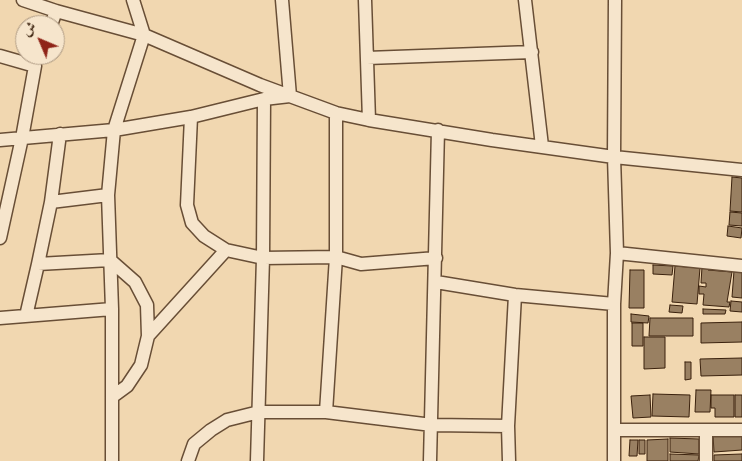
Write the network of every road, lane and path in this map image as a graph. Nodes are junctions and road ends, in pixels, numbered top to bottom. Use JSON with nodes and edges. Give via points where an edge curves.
{"nodes":[{"id":1,"x":23,"y":0,"type":"edge"},
{"id":2,"x":133,"y":0,"type":"edge"},
{"id":3,"x":282,"y":0,"type":"edge"},
{"id":4,"x":365,"y":0,"type":"edge"},
{"id":5,"x":525,"y":0,"type":"edge"},
{"id":6,"x":615,"y":0,"type":"edge"},
{"id":7,"x":56,"y":11,"type":"junction"},
{"id":8,"x":55,"y":15,"type":"edge"},
{"id":9,"x":144,"y":35,"type":"junction"},
{"id":10,"x":532,"y":52,"type":"junction"},
{"id":11,"x":0,"y":56,"type":"edge"},
{"id":12,"x":15,"y":58,"type":"edge"},
{"id":13,"x":367,"y":58,"type":"junction"},
{"id":14,"x":36,"y":65,"type":"edge"},
{"id":15,"x":290,"y":96,"type":"junction"},
{"id":16,"x":264,"y":99,"type":"junction"},
{"id":17,"x":336,"y":113,"type":"junction"},
{"id":18,"x":191,"y":117,"type":"junction"},
{"id":19,"x":370,"y":120,"type":"junction"},
{"id":20,"x":114,"y":130,"type":"junction"},
{"id":21,"x":438,"y":130,"type":"junction"},
{"id":22,"x":60,"y":134,"type":"junction"},
{"id":23,"x":22,"y":138,"type":"junction"},
{"id":24,"x":0,"y":140,"type":"edge"},
{"id":25,"x":542,"y":146,"type":"junction"},
{"id":26,"x":614,"y":157,"type":"junction"},
{"id":27,"x":742,"y":170,"type":"edge"},
{"id":28,"x":108,"y":196,"type":"junction"},
{"id":29,"x":51,"y":202,"type":"junction"},
{"id":30,"x":1,"y":232,"type":"edge"},
{"id":31,"x":226,"y":250,"type":"junction"},
{"id":32,"x":617,"y":253,"type":"junction"},
{"id":33,"x":263,"y":258,"type":"junction"},
{"id":34,"x":336,"y":258,"type":"junction"},
{"id":35,"x":436,"y":258,"type":"junction"},
{"id":36,"x":110,"y":260,"type":"junction"},
{"id":37,"x":38,"y":264,"type":"junction"},
{"id":38,"x":742,"y":266,"type":"edge"},
{"id":39,"x":436,"y":282,"type":"junction"},
{"id":40,"x":515,"y":295,"type":"junction"},
{"id":41,"x":614,"y":304,"type":"junction"},
{"id":42,"x":112,"y":309,"type":"junction"},
{"id":43,"x":26,"y":316,"type":"junction"},
{"id":44,"x":0,"y":318,"type":"edge"},
{"id":45,"x":148,"y":336,"type":"junction"},
{"id":46,"x":112,"y":397,"type":"junction"},
{"id":47,"x":259,"y":412,"type":"junction"},
{"id":48,"x":326,"y":412,"type":"junction"},
{"id":49,"x":432,"y":425,"type":"junction"},
{"id":50,"x":508,"y":426,"type":"junction"},
{"id":51,"x":615,"y":430,"type":"junction"},
{"id":52,"x":742,"y":430,"type":"edge"},
{"id":53,"x":706,"y":431,"type":"junction"},
{"id":54,"x":112,"y":461,"type":"edge"},
{"id":55,"x":188,"y":461,"type":"edge"},
{"id":56,"x":257,"y":461,"type":"edge"},
{"id":57,"x":430,"y":461,"type":"edge"},
{"id":58,"x":509,"y":461,"type":"edge"},
{"id":59,"x":614,"y":461,"type":"edge"},
{"id":60,"x":706,"y":461,"type":"edge"}],
"edges":[{"from":1,"to":7,"type":"street"},
{"from":2,"to":9,"type":"street"},
{"from":3,"to":15,"type":"street"},
{"from":4,"to":13,"type":"street"},
{"from":5,"to":10,"type":"street"},
{"from":6,"to":26,"type":"street"},
{"from":7,"to":8,"type":"street"},
{"from":7,"to":9,"type":"street"},
{"from":9,"to":15,"type":"street"},
{"from":9,"to":20,"type":"street"},
{"from":10,"to":13,"type":"street"},
{"from":10,"to":25,"type":"street"},
{"from":11,"to":12,"type":"street"},
{"from":13,"to":19,"type":"street"},
{"from":14,"to":23,"type":"street"},
{"from":15,"to":16,"type":"street"},
{"from":15,"to":17,"type":"street"},
{"from":16,"to":18,"type":"street"},
{"from":16,"to":33,"type":"street"},
{"from":17,"to":19,"type":"street"},
{"from":17,"to":34,"type":"street"},
{"from":18,"to":20,"type":"street"},
{"from":18,"to":31,"type":"street","via":[[187,205],[192,222],[204,236]]},
{"from":19,"to":21,"type":"street"},
{"from":20,"to":22,"type":"street"},
{"from":20,"to":28,"type":"street"},
{"from":21,"to":25,"type":"street"},
{"from":21,"to":35,"type":"street"},
{"from":22,"to":23,"type":"street"},
{"from":22,"to":29,"type":"street"},
{"from":23,"to":24,"type":"street"},
{"from":23,"to":30,"type":"street"},
{"from":25,"to":26,"type":"street"},
{"from":26,"to":27,"type":"street"},
{"from":26,"to":32,"type":"street"},
{"from":28,"to":29,"type":"street"},
{"from":28,"to":36,"type":"street"},
{"from":29,"to":37,"type":"street"},
{"from":31,"to":33,"type":"street"},
{"from":31,"to":45,"type":"street"},
{"from":32,"to":38,"type":"street"},
{"from":32,"to":41,"type":"street"},
{"from":33,"to":34,"type":"street"},
{"from":33,"to":47,"type":"street"},
{"from":34,"to":35,"type":"street","via":[[360,264]]},
{"from":34,"to":48,"type":"street"},
{"from":35,"to":39,"type":"street"},
{"from":36,"to":37,"type":"street"},
{"from":36,"to":42,"type":"street"},
{"from":36,"to":45,"type":"street","via":[[135,282],[147,305]]},
{"from":37,"to":43,"type":"street"},
{"from":39,"to":40,"type":"street"},
{"from":39,"to":49,"type":"street"},
{"from":40,"to":41,"type":"street"},
{"from":40,"to":50,"type":"street"},
{"from":41,"to":51,"type":"street"},
{"from":42,"to":43,"type":"street"},
{"from":42,"to":46,"type":"street"},
{"from":43,"to":44,"type":"street"},
{"from":45,"to":46,"type":"street","via":[[141,365],[127,386]]},
{"from":46,"to":54,"type":"street"},
{"from":47,"to":48,"type":"street"},
{"from":47,"to":55,"type":"street","via":[[227,420],[211,430],[194,444]]},
{"from":47,"to":56,"type":"street"},
{"from":48,"to":49,"type":"street"},
{"from":49,"to":50,"type":"street"},
{"from":49,"to":57,"type":"street"},
{"from":50,"to":58,"type":"street"},
{"from":51,"to":53,"type":"street"},
{"from":51,"to":59,"type":"street"},
{"from":52,"to":53,"type":"street"},
{"from":53,"to":60,"type":"street"}]}
